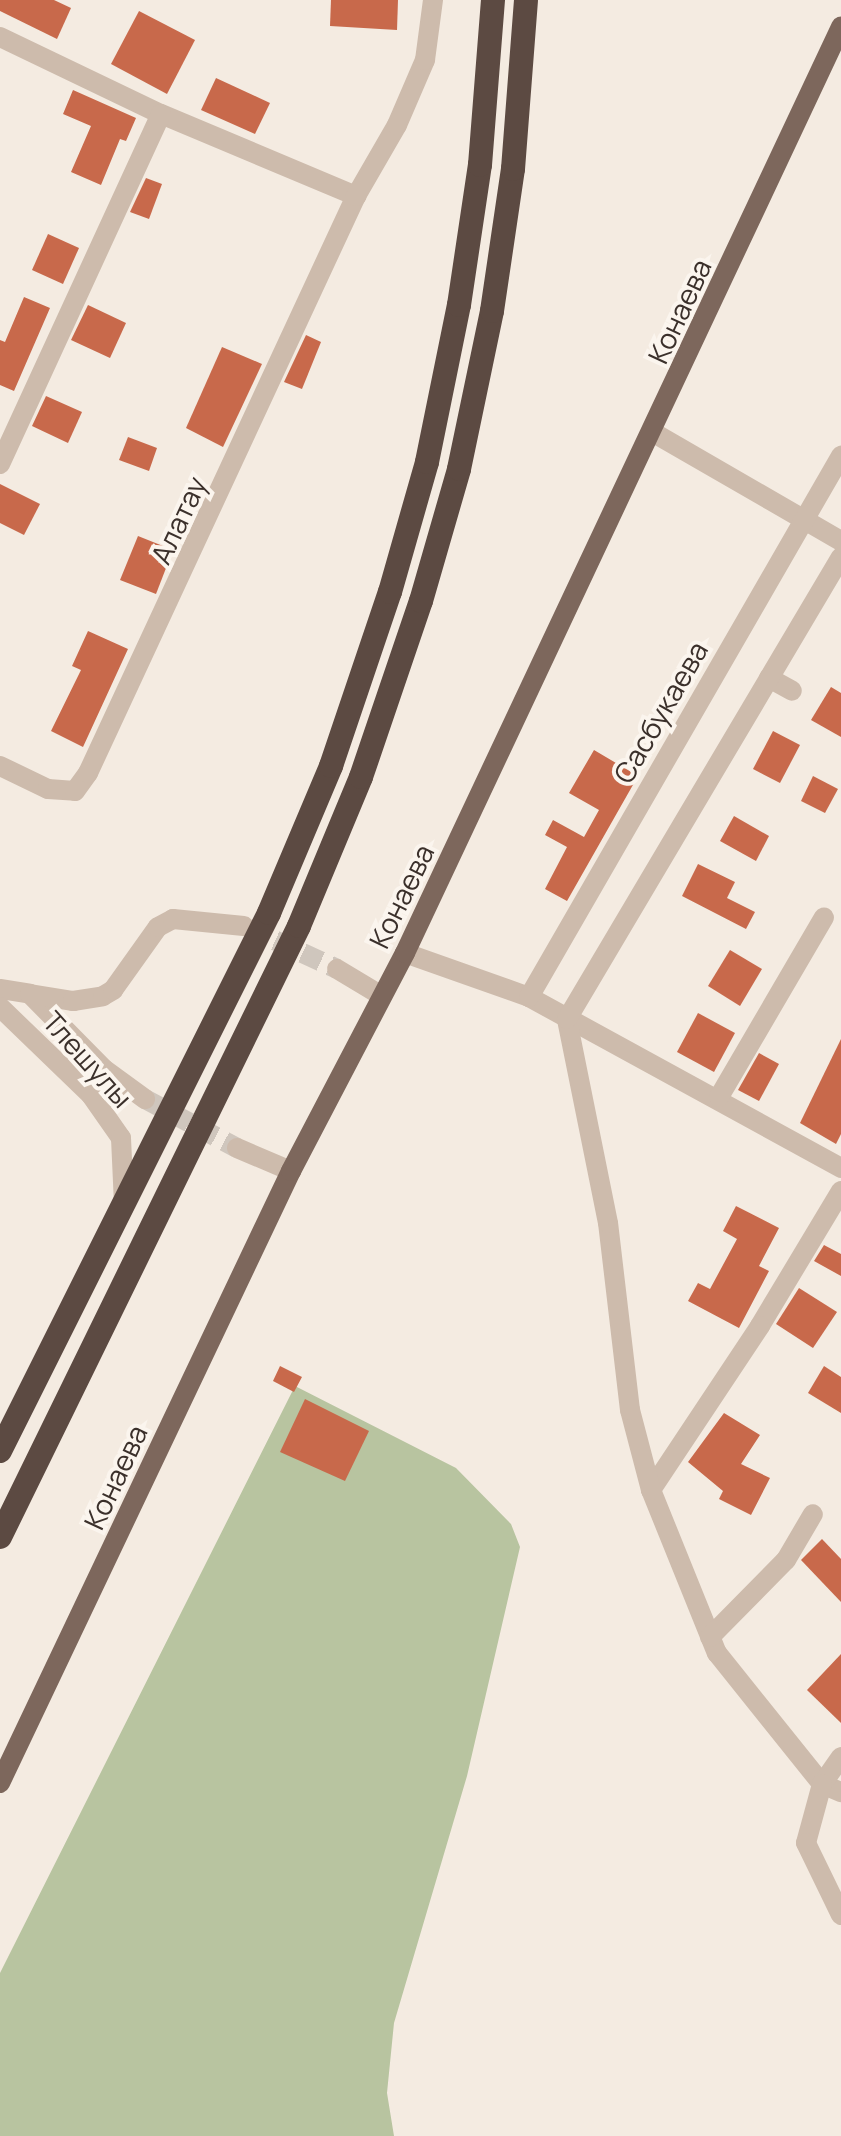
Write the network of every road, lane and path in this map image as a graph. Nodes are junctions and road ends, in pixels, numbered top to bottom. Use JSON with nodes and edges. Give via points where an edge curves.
{"nodes":[{"id":1,"x":433,"y":0,"type":"edge"},
{"id":2,"x":493,"y":0,"type":"edge"},
{"id":3,"x":526,"y":0,"type":"edge"},
{"id":4,"x":841,"y":27,"type":"edge"},
{"id":5,"x":0,"y":37,"type":"edge"},
{"id":6,"x":161,"y":114,"type":"junction"},
{"id":7,"x":356,"y":196,"type":"junction"},
{"id":8,"x":654,"y":433,"type":"junction"},
{"id":9,"x":841,"y":456,"type":"edge"},
{"id":10,"x":0,"y":464,"type":"edge"},
{"id":11,"x":805,"y":517,"type":"junction"},
{"id":12,"x":841,"y":541,"type":"edge"},
{"id":13,"x":841,"y":557,"type":"edge"},
{"id":14,"x":769,"y":678,"type":"junction"},
{"id":15,"x":792,"y":691,"type":"dead end"},
{"id":16,"x":0,"y":766,"type":"edge"},
{"id":17,"x":824,"y":917,"type":"dead end"},
{"id":18,"x":244,"y":926,"type":"tunnel mouth"},
{"id":19,"x":405,"y":953,"type":"junction"},
{"id":20,"x":337,"y":969,"type":"tunnel mouth"},
{"id":21,"x":0,"y":989,"type":"edge"},
{"id":22,"x":30,"y":994,"type":"junction"},
{"id":23,"x":382,"y":996,"type":"junction"},
{"id":24,"x":529,"y":997,"type":"junction"},
{"id":25,"x":0,"y":1007,"type":"edge"},
{"id":26,"x":567,"y":1019,"type":"junction"},
{"id":27,"x":719,"y":1097,"type":"junction"},
{"id":28,"x":145,"y":1099,"type":"tunnel mouth"},
{"id":29,"x":237,"y":1148,"type":"tunnel mouth"},
{"id":30,"x":841,"y":1168,"type":"edge"},
{"id":31,"x":291,"y":1171,"type":"junction"},
{"id":32,"x":841,"y":1191,"type":"edge"},
{"id":33,"x":124,"y":1204,"type":"junction"},
{"id":34,"x":0,"y":1451,"type":"edge"},
{"id":35,"x":651,"y":1490,"type":"junction"},
{"id":36,"x":813,"y":1514,"type":"dead end"},
{"id":37,"x":0,"y":1537,"type":"edge"},
{"id":38,"x":710,"y":1637,"type":"junction"},
{"id":39,"x":841,"y":1757,"type":"edge"},
{"id":40,"x":0,"y":1783,"type":"edge"},
{"id":41,"x":822,"y":1784,"type":"junction"},
{"id":42,"x":841,"y":1792,"type":"edge"},
{"id":43,"x":841,"y":1915,"type":"edge"}],
"edges":[{"from":1,"to":7,"type":"street","via":[[425,60],[397,125]]},
{"from":2,"to":33,"type":"highway","via":[[480,165],[459,305],[427,462],[390,592],[331,766],[269,913]]},
{"from":3,"to":37,"type":"highway","via":[[513,169],[492,311],[459,469],[366,763],[299,926]]},
{"from":4,"to":8,"type":"main road","name":"Конаева"},
{"from":5,"to":6,"type":"street"},
{"from":6,"to":7,"type":"street"},
{"from":6,"to":10,"type":"street"},
{"from":7,"to":16,"type":"street","name":"Алатау","via":[[88,773],[75,791],[48,789]]},
{"from":8,"to":11,"type":"street"},
{"from":8,"to":19,"type":"main road","name":"Конаева"},
{"from":9,"to":11,"type":"street","name":"Сасбукаева"},
{"from":11,"to":12,"type":"street"},
{"from":11,"to":24,"type":"street","name":"Сасбукаева"},
{"from":13,"to":14,"type":"street"},
{"from":14,"to":15,"type":"street"},
{"from":14,"to":26,"type":"street"},
{"from":17,"to":27,"type":"street"},
{"from":18,"to":22,"type":"street","via":[[173,919],[158,927],[113,990],[103,996],[73,1001]]},
{"from":19,"to":23,"type":"main road","name":"Конаева"},
{"from":19,"to":24,"type":"street"},
{"from":20,"to":23,"type":"street"},
{"from":21,"to":22,"type":"street"},
{"from":22,"to":28,"type":"street","via":[[104,1069]]},
{"from":23,"to":31,"type":"main road","name":"Конаева"},
{"from":24,"to":26,"type":"street"},
{"from":25,"to":33,"type":"street","name":"Тлешулы","via":[[91,1095],[121,1138]]},
{"from":26,"to":27,"type":"street"},
{"from":26,"to":35,"type":"street","via":[[608,1223],[630,1410]]},
{"from":27,"to":30,"type":"street"},
{"from":29,"to":31,"type":"street"},
{"from":31,"to":40,"type":"main road","name":"Конаева"},
{"from":32,"to":35,"type":"street","via":[[760,1326]]},
{"from":33,"to":34,"type":"highway"},
{"from":35,"to":38,"type":"street"},
{"from":36,"to":38,"type":"street","via":[[786,1560]]},
{"from":38,"to":41,"type":"street","via":[[717,1653]]},
{"from":39,"to":41,"type":"street"},
{"from":41,"to":42,"type":"street"},
{"from":41,"to":43,"type":"street","via":[[806,1843]]}]}
